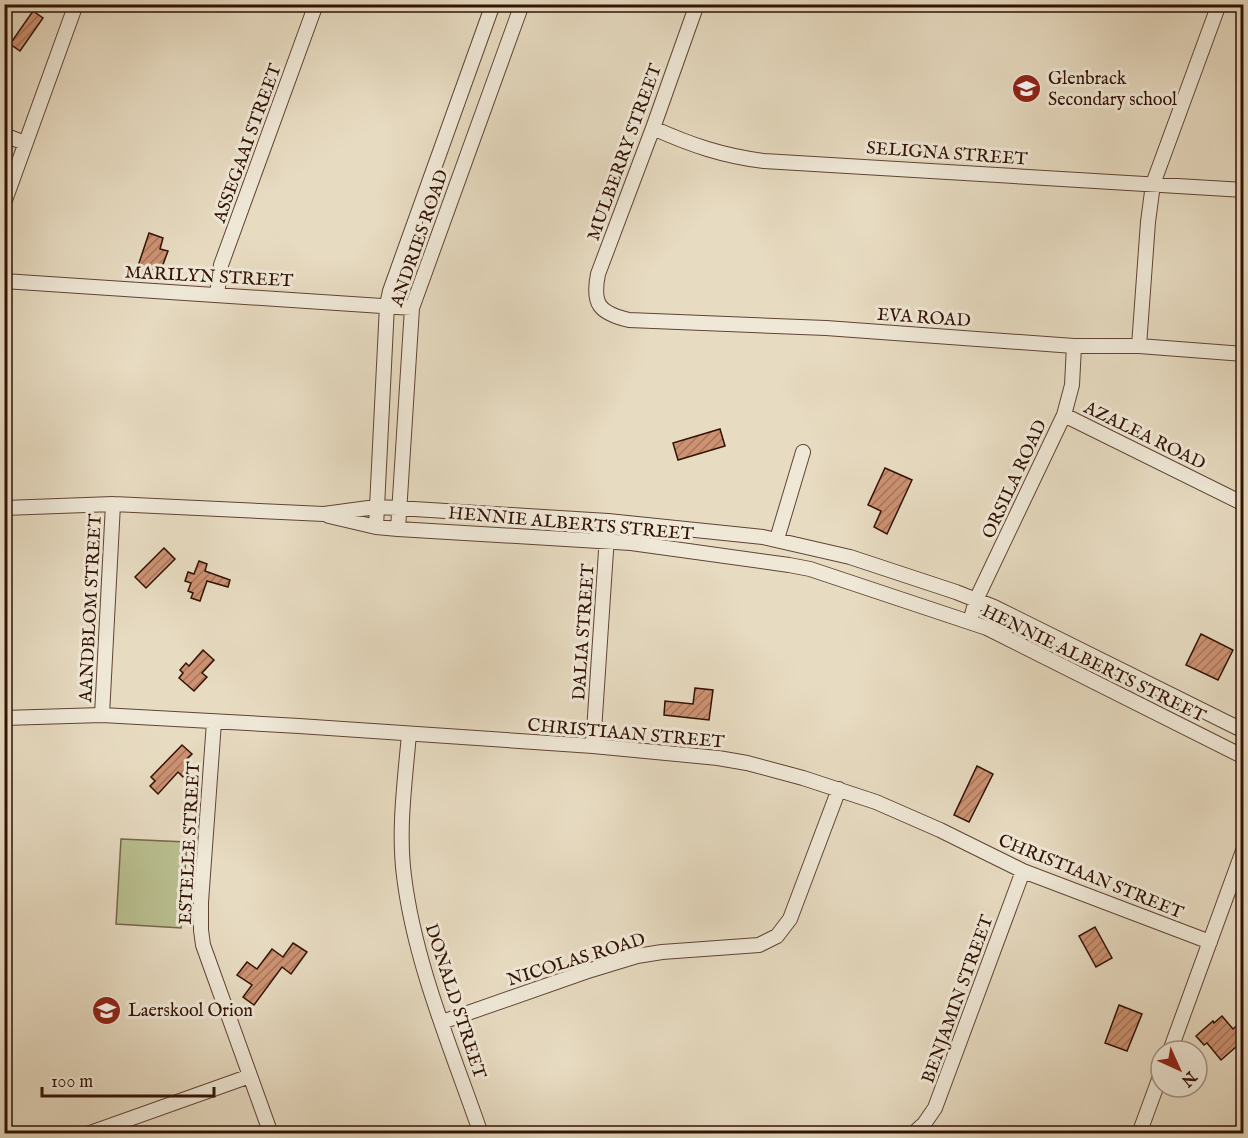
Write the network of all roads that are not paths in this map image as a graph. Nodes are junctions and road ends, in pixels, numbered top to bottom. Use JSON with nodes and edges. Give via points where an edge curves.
{"nodes":[{"id":1,"x":76,"y":4,"type":"edge"},
{"id":2,"x":316,"y":4,"type":"edge"},
{"id":3,"x":493,"y":4,"type":"edge"},
{"id":4,"x":522,"y":4,"type":"edge"},
{"id":5,"x":698,"y":4,"type":"edge"},
{"id":6,"x":1219,"y":4,"type":"edge"},
{"id":7,"x":653,"y":128,"type":"junction"},
{"id":8,"x":4,"y":135,"type":"edge"},
{"id":9,"x":25,"y":143,"type":"junction"},
{"id":10,"x":1153,"y":184,"type":"junction"},
{"id":11,"x":1244,"y":190,"type":"edge"},
{"id":12,"x":4,"y":203,"type":"edge"},
{"id":13,"x":4,"y":281,"type":"edge"},
{"id":14,"x":217,"y":294,"type":"junction"},
{"id":15,"x":387,"y":305,"type":"junction"},
{"id":16,"x":412,"y":308,"type":"junction"},
{"id":17,"x":604,"y":311,"type":"joint"},
{"id":18,"x":1074,"y":346,"type":"junction"},
{"id":19,"x":1139,"y":346,"type":"junction"},
{"id":20,"x":1244,"y":354,"type":"edge"},
{"id":21,"x":1064,"y":415,"type":"junction"},
{"id":22,"x":803,"y":452,"type":"dead end"},
{"id":23,"x":113,"y":504,"type":"junction"},
{"id":24,"x":1244,"y":504,"type":"edge"},
{"id":25,"x":376,"y":507,"type":"junction"},
{"id":26,"x":4,"y":508,"type":"edge"},
{"id":27,"x":398,"y":508,"type":"junction"},
{"id":28,"x":324,"y":514,"type":"junction"},
{"id":29,"x":608,"y":521,"type":"junction"},
{"id":30,"x":376,"y":527,"type":"junction"},
{"id":31,"x":398,"y":529,"type":"junction"},
{"id":32,"x":777,"y":539,"type":"junction"},
{"id":33,"x":606,"y":541,"type":"junction"},
{"id":34,"x":976,"y":600,"type":"junction"},
{"id":35,"x":970,"y":622,"type":"junction"},
{"id":36,"x":102,"y":715,"type":"junction"},
{"id":37,"x":4,"y":718,"type":"edge"},
{"id":38,"x":214,"y":722,"type":"junction"},
{"id":39,"x":1244,"y":731,"type":"edge"},
{"id":40,"x":410,"y":734,"type":"junction"},
{"id":41,"x":593,"y":746,"type":"junction"},
{"id":42,"x":1244,"y":757,"type":"edge"},
{"id":43,"x":839,"y":789,"type":"junction"},
{"id":44,"x":1244,"y":848,"type":"edge"},
{"id":45,"x":1023,"y":871,"type":"junction"},
{"id":46,"x":1210,"y":942,"type":"junction"},
{"id":47,"x":442,"y":1022,"type":"junction"},
{"id":48,"x":1174,"y":1039,"type":"edge"},
{"id":49,"x":250,"y":1076,"type":"junction"},
{"id":50,"x":1152,"y":1099,"type":"edge"},
{"id":51,"x":87,"y":1134,"type":"edge"},
{"id":52,"x":271,"y":1134,"type":"edge"},
{"id":53,"x":482,"y":1134,"type":"edge"},
{"id":54,"x":913,"y":1134,"type":"edge"},
{"id":55,"x":1139,"y":1134,"type":"edge"}],
"edges":[{"from":1,"to":9,"type":"street"},
{"from":2,"to":14,"type":"street","name":"ASSEGAAI STREET","via":[[221,265]]},
{"from":3,"to":15,"type":"street","name":"ANDRIES ROAD"},
{"from":4,"to":16,"type":"street","name":"ANDRIES ROAD"},
{"from":5,"to":7,"type":"street","name":"MULBERRY STREET"},
{"from":6,"to":10,"type":"street"},
{"from":7,"to":10,"type":"street","name":"SELIGNA STREET","via":[[704,149],[764,161]]},
{"from":7,"to":17,"type":"street","name":"MULBERRY STREET","via":[[598,274],[597,303]]},
{"from":8,"to":9,"type":"street"},
{"from":9,"to":12,"type":"street"},
{"from":10,"to":11,"type":"street","name":"SELIGNA STREET"},
{"from":10,"to":19,"type":"street"},
{"from":13,"to":14,"type":"street","name":"MARILYN STREET"},
{"from":14,"to":15,"type":"street","name":"MARILYN STREET"},
{"from":15,"to":16,"type":"street","name":"MARILYN STREET"},
{"from":15,"to":25,"type":"street","name":"ANDRIES ROAD"},
{"from":16,"to":27,"type":"street","name":"ANDRIES ROAD"},
{"from":17,"to":18,"type":"street","name":"EVA ROAD","via":[[629,320],[826,328]]},
{"from":18,"to":19,"type":"street","name":"EVA ROAD"},
{"from":18,"to":21,"type":"street","name":"ORSILA ROAD","via":[[1072,385]]},
{"from":19,"to":20,"type":"street","name":"EVA ROAD"},
{"from":21,"to":24,"type":"street","name":"AZALEA ROAD"},
{"from":21,"to":34,"type":"street","name":"ORSILA ROAD"},
{"from":22,"to":32,"type":"street"},
{"from":23,"to":26,"type":"street","name":"HENNIE ALBERTS STREET"},
{"from":23,"to":28,"type":"street","name":"HENNIE ALBERTS STREET"},
{"from":23,"to":36,"type":"street","name":"AANDBLOM STREET"},
{"from":25,"to":27,"type":"street","name":"HENNIE ALBERTS STREET"},
{"from":25,"to":28,"type":"street","name":"HENNIE ALBERTS STREET"},
{"from":25,"to":30,"type":"street","name":"ANDRIES ROAD"},
{"from":27,"to":29,"type":"street","name":"HENNIE ALBERTS STREET"},
{"from":27,"to":31,"type":"street","name":"ANDRIES ROAD"},
{"from":28,"to":30,"type":"street","name":"HENNIE ALBERTS STREET"},
{"from":29,"to":32,"type":"street","name":"HENNIE ALBERTS STREET"},
{"from":29,"to":33,"type":"street","name":"DALIA STREET"},
{"from":30,"to":31,"type":"street","name":"HENNIE ALBERTS STREET"},
{"from":31,"to":33,"type":"street","name":"HENNIE ALBERTS STREET"},
{"from":32,"to":34,"type":"street","name":"HENNIE ALBERTS STREET","via":[[875,565]]},
{"from":33,"to":35,"type":"street","name":"HENNIE ALBERTS STREET","via":[[789,565],[832,575]]},
{"from":33,"to":41,"type":"street","name":"DALIA STREET"},
{"from":34,"to":35,"type":"street","name":"ORSILA ROAD"},
{"from":34,"to":39,"type":"street","name":"HENNIE ALBERTS STREET"},
{"from":35,"to":42,"type":"street","name":"HENNIE ALBERTS STREET","via":[[987,627]]},
{"from":36,"to":37,"type":"street","name":"CHRISTIAAN STREET"},
{"from":36,"to":38,"type":"street","name":"CHRISTIAAN STREET"},
{"from":38,"to":40,"type":"street","name":"CHRISTIAAN STREET"},
{"from":38,"to":49,"type":"street","name":"ESTELLE STREET","via":[[201,930]]},
{"from":40,"to":41,"type":"street","name":"CHRISTIAAN STREET"},
{"from":40,"to":47,"type":"street","name":"DONALD STREET","via":[[402,806],[404,875],[420,958]]},
{"from":41,"to":43,"type":"street","name":"CHRISTIAAN STREET","via":[[718,758]]},
{"from":43,"to":45,"type":"street","name":"CHRISTIAAN STREET","via":[[893,809]]},
{"from":43,"to":47,"type":"street","name":"NICOLAS ROAD","via":[[790,919],[768,941],[750,947],[637,956]]},
{"from":44,"to":46,"type":"street"},
{"from":45,"to":46,"type":"street","name":"CHRISTIAAN STREET"},
{"from":45,"to":54,"type":"street","name":"BENJAMIN STREET","via":[[938,1101]]},
{"from":46,"to":48,"type":"street"},
{"from":47,"to":53,"type":"street","name":"DONALD STREET"},
{"from":49,"to":51,"type":"street"},
{"from":49,"to":52,"type":"street","name":"ESTELLE STREET"},
{"from":50,"to":55,"type":"street"}]}
